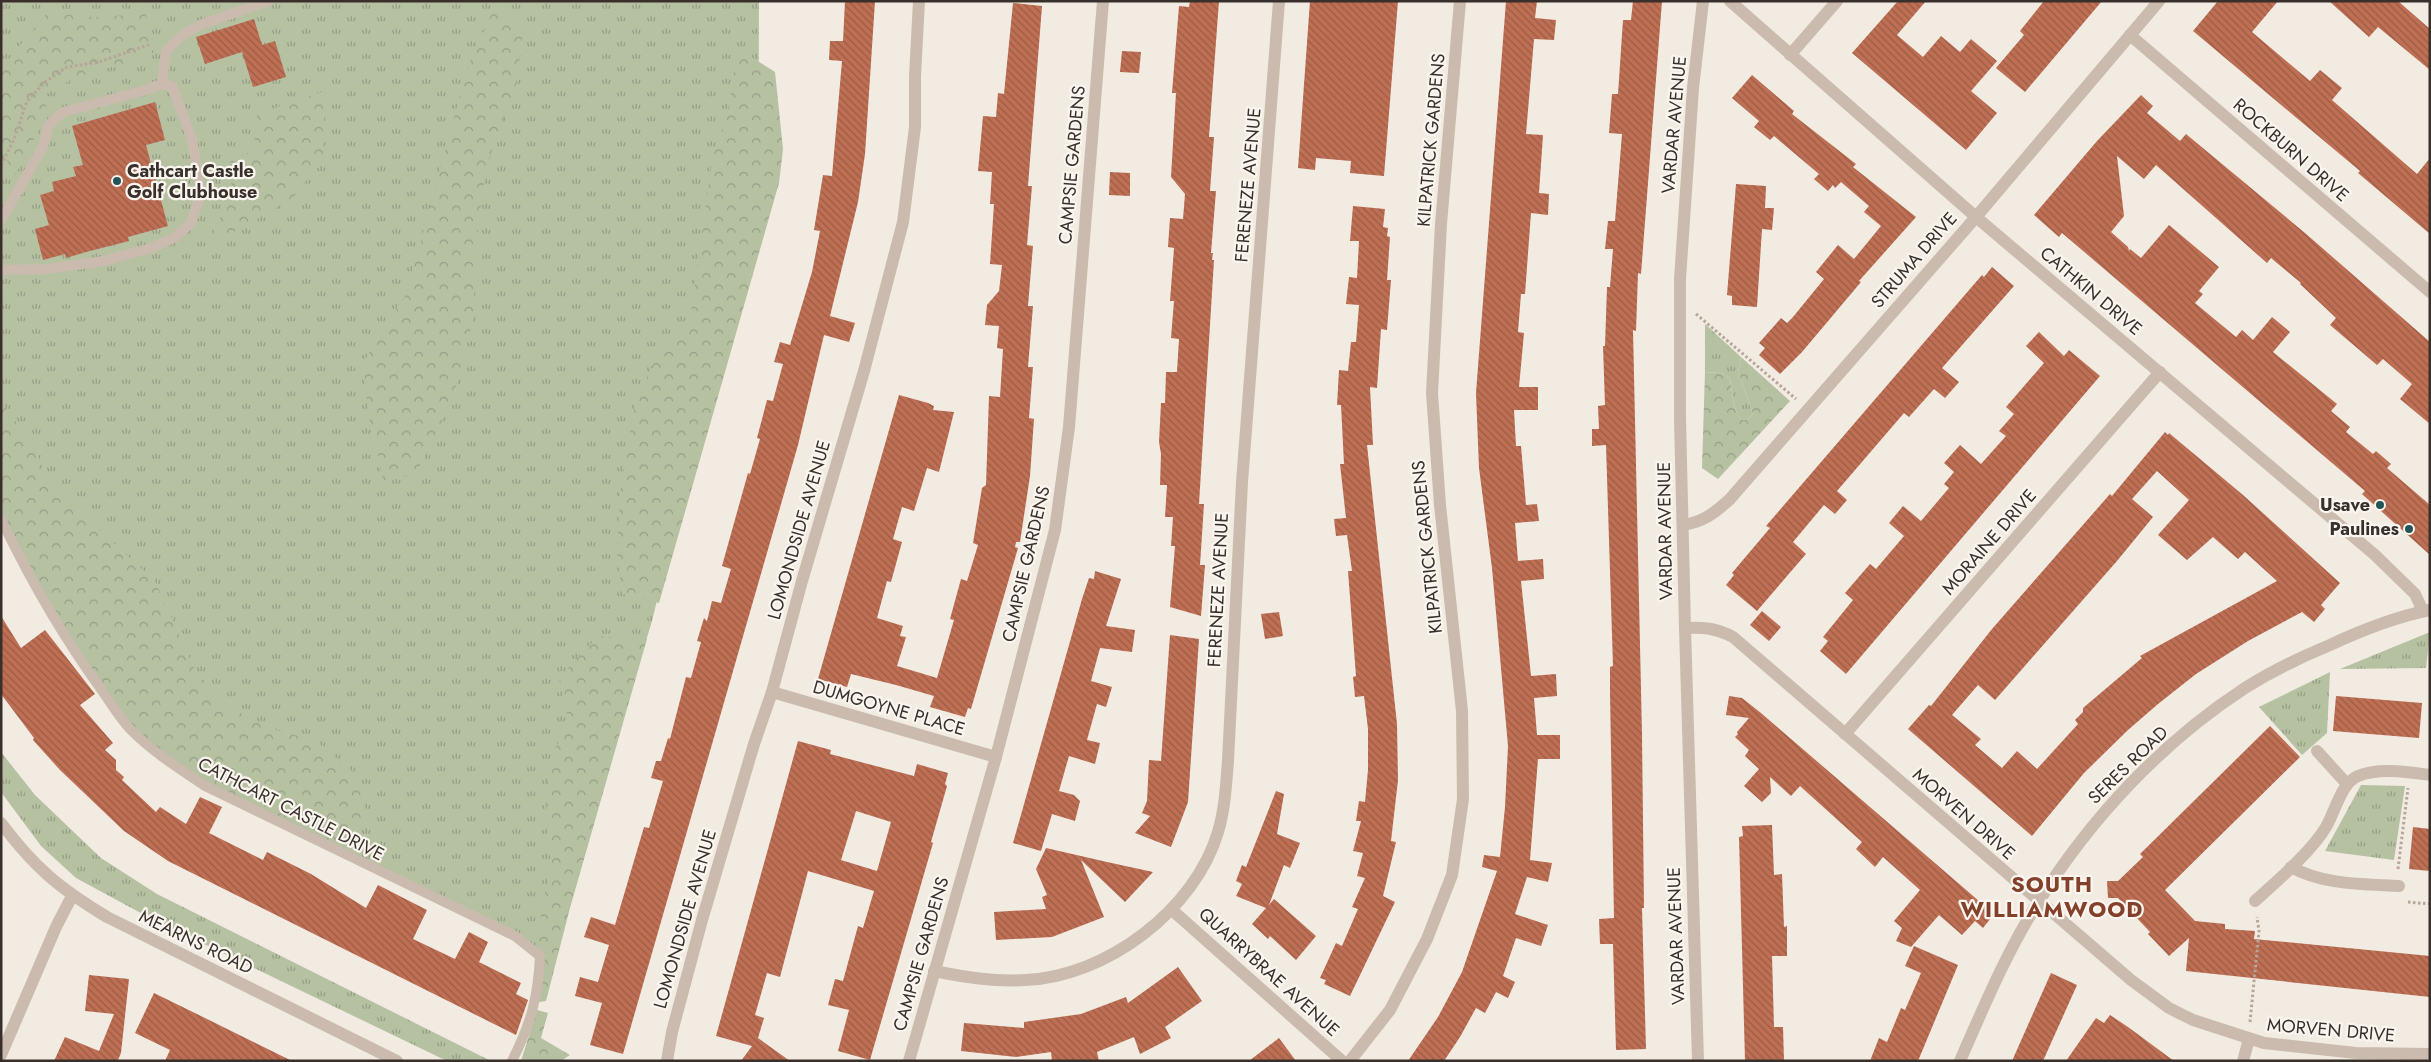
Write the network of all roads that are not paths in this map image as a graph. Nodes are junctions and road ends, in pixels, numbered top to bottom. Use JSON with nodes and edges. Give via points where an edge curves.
{"nodes":[{"id":1,"x":268,"y":1,"type":"edge"},
{"id":2,"x":919,"y":1,"type":"edge"},
{"id":3,"x":1103,"y":1,"type":"edge"},
{"id":4,"x":1279,"y":1,"type":"edge"},
{"id":5,"x":1460,"y":1,"type":"edge"},
{"id":6,"x":1703,"y":1,"type":"edge"},
{"id":7,"x":1730,"y":1,"type":"edge"},
{"id":8,"x":1837,"y":1,"type":"edge"},
{"id":9,"x":2159,"y":1,"type":"edge"},
{"id":10,"x":2130,"y":35,"type":"junction"},
{"id":11,"x":1790,"y":56,"type":"junction"},
{"id":12,"x":162,"y":84,"type":"junction"},
{"id":13,"x":1976,"y":217,"type":"junction"},
{"id":14,"x":1,"y":220,"type":"edge"},
{"id":15,"x":1,"y":270,"type":"edge"},
{"id":16,"x":2430,"y":292,"type":"edge"},
{"id":17,"x":2160,"y":372,"type":"junction"},
{"id":18,"x":1,"y":519,"type":"edge"},
{"id":19,"x":1683,"y":525,"type":"junction"},
{"id":20,"x":2427,"y":610,"type":"edge"},
{"id":21,"x":1685,"y":628,"type":"junction"},
{"id":22,"x":772,"y":692,"type":"junction"},
{"id":23,"x":1845,"y":734,"type":"junction"},
{"id":24,"x":2317,"y":751,"type":"dead end"},
{"id":25,"x":996,"y":757,"type":"junction"},
{"id":26,"x":2430,"y":775,"type":"edge"},
{"id":27,"x":2347,"y":784,"type":"junction"},
{"id":28,"x":1,"y":823,"type":"edge"},
{"id":29,"x":2291,"y":867,"type":"junction"},
{"id":30,"x":2399,"y":886,"type":"road end"},
{"id":31,"x":72,"y":896,"type":"junction"},
{"id":32,"x":2038,"y":901,"type":"junction"},
{"id":33,"x":2255,"y":901,"type":"road end"},
{"id":34,"x":1172,"y":910,"type":"junction"},
{"id":35,"x":934,"y":971,"type":"junction"},
{"id":36,"x":2249,"y":1039,"type":"junction"},
{"id":37,"x":2430,"y":1054,"type":"edge"},
{"id":38,"x":1,"y":1055,"type":"edge"},
{"id":39,"x":2356,"y":1057,"type":"edge"},
{"id":40,"x":397,"y":1061,"type":"edge"},
{"id":41,"x":512,"y":1061,"type":"edge"},
{"id":42,"x":667,"y":1061,"type":"edge"},
{"id":43,"x":909,"y":1061,"type":"edge"},
{"id":44,"x":1342,"y":1061,"type":"edge"},
{"id":45,"x":1350,"y":1061,"type":"edge"},
{"id":46,"x":1698,"y":1061,"type":"edge"},
{"id":47,"x":1960,"y":1061,"type":"edge"},
{"id":48,"x":2243,"y":1061,"type":"edge"}],
"edges":[{"from":1,"to":12,"type":"lane","via":[[200,24],[185,33],[166,51]]},
{"from":2,"to":22,"type":"street","name":"LOMONDSIDE AVENUE","via":[[915,127],[903,222]]},
{"from":3,"to":25,"type":"street","name":"CAMPSIE GARDENS","via":[[1063,479],[1055,530]]},
{"from":4,"to":34,"type":"street","name":"FERENEZE AVENUE","via":[[1243,472],[1224,805],[1218,833],[1206,863]]},
{"from":5,"to":45,"type":"street","name":"KILPATRICK GARDENS","via":[[1441,224],[1432,393],[1440,505],[1462,711],[1463,799],[1452,875],[1427,939],[1390,1010]]},
{"from":6,"to":19,"type":"street","name":"VARDAR AVENUE","via":[[1693,88],[1680,301]]},
{"from":7,"to":11,"type":"street","name":"CATHKIN DRIVE"},
{"from":8,"to":11,"type":"street"},
{"from":9,"to":10,"type":"street","name":"STRUMA DRIVE"},
{"from":10,"to":13,"type":"street","name":"STRUMA DRIVE"},
{"from":10,"to":16,"type":"street","name":"ROCKBURN DRIVE"},
{"from":11,"to":13,"type":"street","name":"CATHKIN DRIVE"},
{"from":12,"to":14,"type":"lane","via":[[63,112],[48,126],[43,146]]},
{"from":12,"to":15,"type":"lane","via":[[172,86],[192,139],[201,193],[191,223],[174,238],[104,261],[47,269]]},
{"from":13,"to":17,"type":"street","name":"CATHKIN DRIVE"},
{"from":13,"to":19,"type":"street","name":"STRUMA DRIVE","via":[[1730,500],[1698,522]]},
{"from":17,"to":20,"type":"street","name":"CATHKIN DRIVE","via":[[2375,555]]},
{"from":17,"to":23,"type":"street","name":"MORAINE DRIVE"},
{"from":18,"to":41,"type":"lane","name":"CATHCART CASTLE DRIVE","via":[[28,575],[94,680],[131,731],[168,761],[204,786],[515,936],[540,956],[535,1005]]},
{"from":19,"to":21,"type":"street","name":"VARDAR AVENUE"},
{"from":20,"to":32,"type":"street","name":"SERES ROAD","via":[[2363,630],[2246,687],[2143,770],[2097,819]]},
{"from":21,"to":23,"type":"street","name":"MORVEN DRIVE","via":[[1707,627],[1733,637]]},
{"from":21,"to":46,"type":"street","name":"VARDAR AVENUE"},
{"from":22,"to":25,"type":"street","name":"DUMGOYNE PLACE"},
{"from":22,"to":42,"type":"street","name":"LOMONDSIDE AVENUE","via":[[702,920]]},
{"from":23,"to":32,"type":"street","name":"MORVEN DRIVE"},
{"from":24,"to":27,"type":"street"},
{"from":25,"to":35,"type":"street","name":"CAMPSIE GARDENS"},
{"from":26,"to":27,"type":"street","via":[[2378,772],[2357,776]]},
{"from":27,"to":29,"type":"street","via":[[2325,829]]},
{"from":28,"to":31,"type":"street","name":"MEARNS ROAD","via":[[44,874]]},
{"from":29,"to":30,"type":"street","via":[[2307,876]]},
{"from":29,"to":33,"type":"street"},
{"from":31,"to":38,"type":"street"},
{"from":31,"to":40,"type":"street","name":"MEARNS ROAD","via":[[107,917]]},
{"from":32,"to":36,"type":"street","name":"MORVEN DRIVE","via":[[2169,1008],[2193,1020]]},
{"from":32,"to":47,"type":"street","name":"SERES ROAD","via":[[1994,985]]},
{"from":34,"to":35,"type":"street","name":"FERENEZE AVENUE","via":[[1115,952],[1055,976],[991,980]]},
{"from":34,"to":44,"type":"street","name":"QUARRYBRAE AVENUE"},
{"from":35,"to":43,"type":"street","name":"CAMPSIE GARDENS"},
{"from":36,"to":39,"type":"street","name":"MORVEN DRIVE"},
{"from":36,"to":48,"type":"street"},
{"from":37,"to":39,"type":"street","name":"MORVEN DRIVE"}]}
